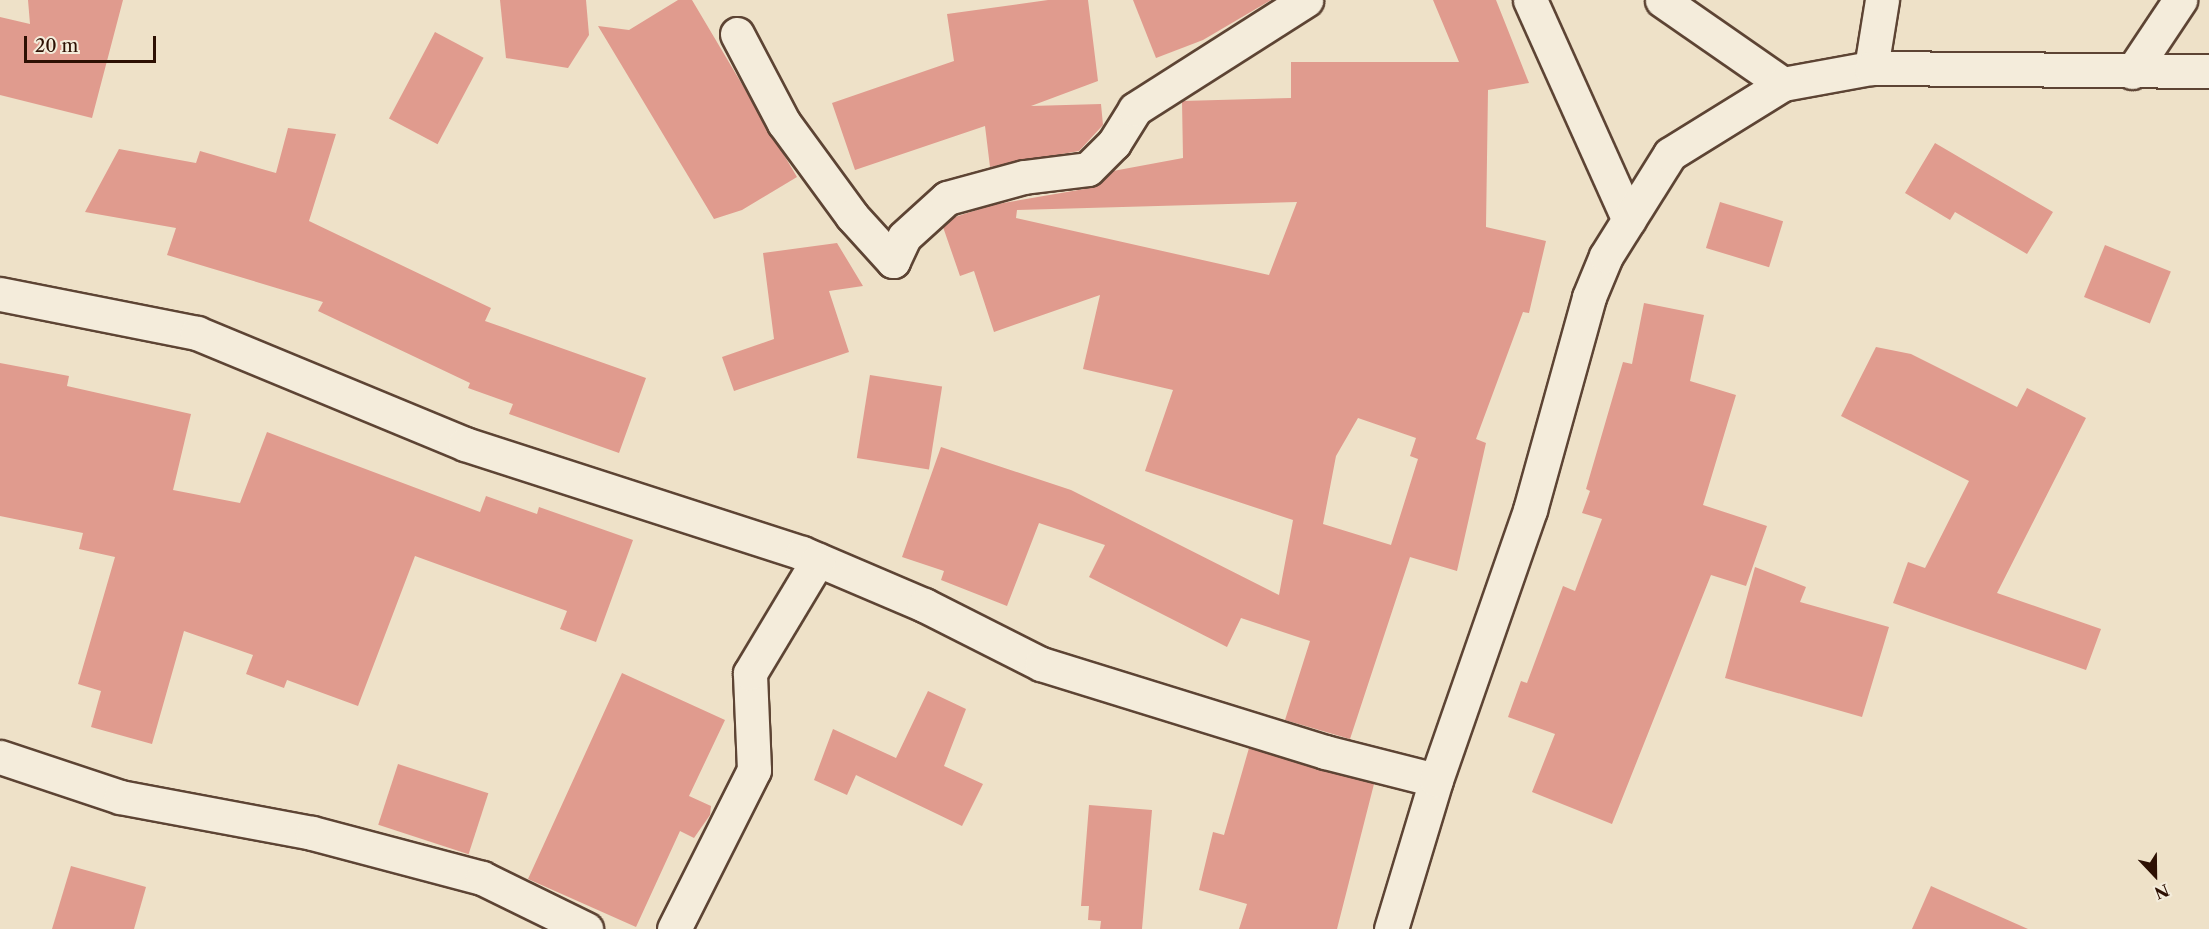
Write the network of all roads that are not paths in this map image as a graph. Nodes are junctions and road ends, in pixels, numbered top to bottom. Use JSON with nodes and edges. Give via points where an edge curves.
{"nodes":[{"id":1,"x":1306,"y":0,"type":"edge"},
{"id":2,"x":1530,"y":0,"type":"edge"},
{"id":3,"x":1662,"y":0,"type":"edge"},
{"id":4,"x":1882,"y":0,"type":"edge"},
{"id":5,"x":2180,"y":0,"type":"edge"},
{"id":6,"x":737,"y":34,"type":"dead end"},
{"id":7,"x":1871,"y":68,"type":"junction"},
{"id":8,"x":2209,"y":71,"type":"edge"},
{"id":9,"x":2132,"y":72,"type":"junction"},
{"id":10,"x":1783,"y":84,"type":"junction"},
{"id":11,"x":1629,"y":220,"type":"junction"},
{"id":12,"x":0,"y":294,"type":"edge"},
{"id":13,"x":818,"y":560,"type":"junction"},
{"id":14,"x":0,"y":757,"type":"edge"},
{"id":15,"x":1436,"y":780,"type":"junction"},
{"id":16,"x":586,"y":929,"type":"edge"},
{"id":17,"x":674,"y":929,"type":"edge"},
{"id":18,"x":1391,"y":929,"type":"edge"}],
"edges":[{"from":1,"to":6,"type":"street","via":[[1135,109],[1114,143],[1088,169],[1024,177],[947,198],[904,237],[893,261],[852,216],[784,123]]},
{"from":2,"to":11,"type":"street"},
{"from":3,"to":10,"type":"street"},
{"from":4,"to":7,"type":"street"},
{"from":5,"to":9,"type":"street"},
{"from":7,"to":9,"type":"street"},
{"from":7,"to":10,"type":"street"},
{"from":8,"to":9,"type":"street"},
{"from":10,"to":11,"type":"street","via":[[1670,154]]},
{"from":11,"to":15,"type":"street","via":[[1606,256],[1589,297],[1530,510]]},
{"from":12,"to":13,"type":"street","via":[[196,333],[465,444]]},
{"from":13,"to":15,"type":"street","via":[[924,605],[1041,664],[1325,752]]},
{"from":13,"to":17,"type":"street","via":[[750,673],[754,770]]},
{"from":14,"to":16,"type":"street","via":[[120,797],[312,833],[482,878]]},
{"from":15,"to":18,"type":"street"}]}
